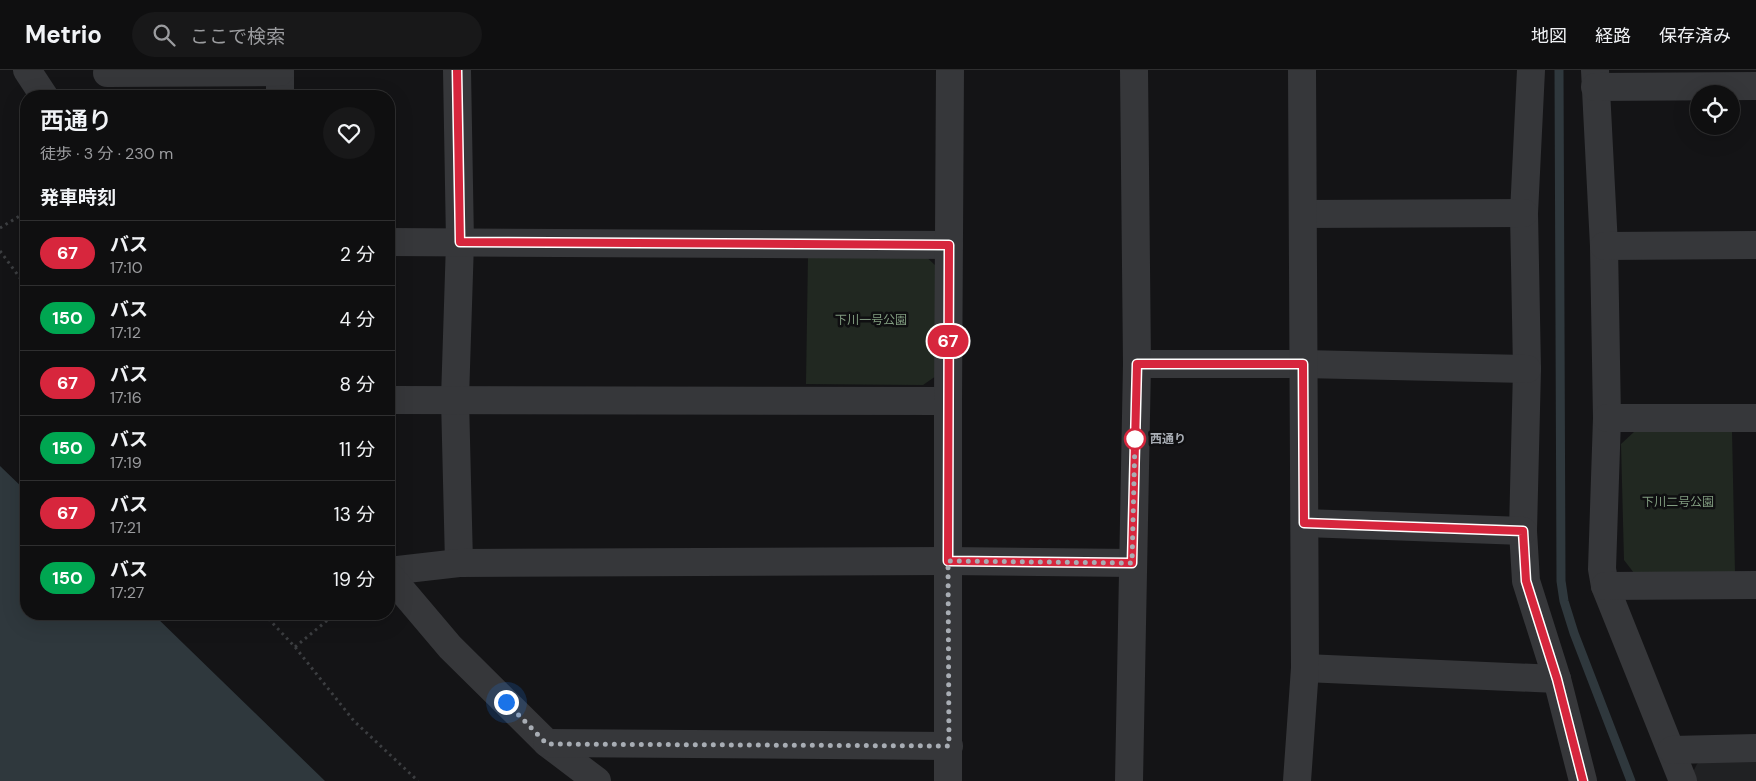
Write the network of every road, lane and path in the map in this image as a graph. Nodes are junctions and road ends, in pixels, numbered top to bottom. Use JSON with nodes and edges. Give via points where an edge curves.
{"nodes":[{"id":1,"x":27,"y":70,"type":"edge"},
{"id":2,"x":457,"y":70,"type":"edge"},
{"id":3,"x":950,"y":70,"type":"edge"},
{"id":4,"x":1134,"y":70,"type":"edge"},
{"id":5,"x":1302,"y":70,"type":"edge"},
{"id":6,"x":1531,"y":70,"type":"edge"},
{"id":7,"x":107,"y":73,"type":"dead end"},
{"id":8,"x":1595,"y":78,"type":"edge"},
{"id":9,"x":280,"y":79,"type":"edge"},
{"id":10,"x":1756,"y":86,"type":"edge"},
{"id":11,"x":40,"y":90,"type":"edge"},
{"id":12,"x":1524,"y":213,"type":"junction"},
{"id":13,"x":1303,"y":214,"type":"junction"},
{"id":14,"x":20,"y":216,"type":"edge"},
{"id":15,"x":0,"y":228,"type":"edge"},
{"id":16,"x":395,"y":242,"type":"edge"},
{"id":17,"x":460,"y":242,"type":"junction"},
{"id":18,"x":949,"y":245,"type":"junction"},
{"id":19,"x":1756,"y":245,"type":"edge"},
{"id":20,"x":1604,"y":246,"type":"junction"},
{"id":21,"x":0,"y":251,"type":"edge"},
{"id":22,"x":20,"y":278,"type":"edge"},
{"id":23,"x":1137,"y":364,"type":"junction"},
{"id":24,"x":1303,"y":364,"type":"junction"},
{"id":25,"x":1527,"y":369,"type":"junction"},
{"id":26,"x":455,"y":399,"type":"junction"},
{"id":27,"x":395,"y":400,"type":"edge"},
{"id":28,"x":948,"y":401,"type":"junction"},
{"id":29,"x":1607,"y":418,"type":"junction"},
{"id":30,"x":1756,"y":418,"type":"edge"},
{"id":31,"x":1304,"y":523,"type":"junction"},
{"id":32,"x":1523,"y":531,"type":"junction"},
{"id":33,"x":948,"y":561,"type":"junction"},
{"id":34,"x":459,"y":562,"type":"junction"},
{"id":35,"x":1132,"y":563,"type":"junction"},
{"id":36,"x":395,"y":570,"type":"edge"},
{"id":37,"x":395,"y":582,"type":"edge"},
{"id":38,"x":1756,"y":584,"type":"edge"},
{"id":39,"x":1605,"y":586,"type":"junction"},
{"id":40,"x":270,"y":620,"type":"edge"},
{"id":41,"x":328,"y":620,"type":"edge"},
{"id":42,"x":295,"y":647,"type":"junction"},
{"id":43,"x":1305,"y":668,"type":"junction"},
{"id":44,"x":1557,"y":679,"type":"junction"},
{"id":45,"x":547,"y":744,"type":"junction"},
{"id":46,"x":949,"y":746,"type":"junction"},
{"id":47,"x":1756,"y":748,"type":"edge"},
{"id":48,"x":1672,"y":750,"type":"junction"},
{"id":49,"x":418,"y":781,"type":"edge"},
{"id":50,"x":597,"y":781,"type":"edge"},
{"id":51,"x":948,"y":781,"type":"edge"},
{"id":52,"x":1129,"y":781,"type":"edge"},
{"id":53,"x":1297,"y":781,"type":"edge"},
{"id":54,"x":1583,"y":781,"type":"edge"},
{"id":55,"x":1683,"y":781,"type":"edge"}],
"edges":[{"from":1,"to":11,"type":"street"},
{"from":2,"to":17,"type":"street"},
{"from":3,"to":18,"type":"street"},
{"from":4,"to":23,"type":"street"},
{"from":5,"to":13,"type":"street"},
{"from":6,"to":12,"type":"street"},
{"from":7,"to":9,"type":"street"},
{"from":8,"to":10,"type":"street"},
{"from":8,"to":20,"type":"street"},
{"from":12,"to":13,"type":"street"},
{"from":12,"to":25,"type":"street"},
{"from":13,"to":24,"type":"street"},
{"from":14,"to":15,"type":"path"},
{"from":16,"to":17,"type":"street"},
{"from":17,"to":18,"type":"street"},
{"from":17,"to":26,"type":"street"},
{"from":18,"to":28,"type":"street"},
{"from":19,"to":20,"type":"street"},
{"from":20,"to":29,"type":"street"},
{"from":21,"to":22,"type":"path"},
{"from":23,"to":24,"type":"street"},
{"from":23,"to":35,"type":"street"},
{"from":24,"to":25,"type":"street"},
{"from":24,"to":31,"type":"street"},
{"from":25,"to":32,"type":"street"},
{"from":26,"to":27,"type":"street"},
{"from":26,"to":28,"type":"street"},
{"from":26,"to":34,"type":"street"},
{"from":28,"to":33,"type":"street"},
{"from":29,"to":30,"type":"street"},
{"from":29,"to":39,"type":"street","via":[[1602,569]]},
{"from":31,"to":32,"type":"street"},
{"from":31,"to":43,"type":"street"},
{"from":32,"to":44,"type":"street","via":[[1526,581]]},
{"from":33,"to":34,"type":"street"},
{"from":33,"to":35,"type":"street"},
{"from":33,"to":46,"type":"street"},
{"from":34,"to":36,"type":"street"},
{"from":35,"to":52,"type":"street"},
{"from":37,"to":45,"type":"street","via":[[450,647]]},
{"from":38,"to":39,"type":"street"},
{"from":39,"to":48,"type":"street"},
{"from":40,"to":42,"type":"path"},
{"from":41,"to":42,"type":"path"},
{"from":42,"to":49,"type":"path","via":[[354,721]]},
{"from":43,"to":44,"type":"street"},
{"from":43,"to":53,"type":"street"},
{"from":44,"to":54,"type":"street"},
{"from":45,"to":46,"type":"street"},
{"from":45,"to":50,"type":"street"},
{"from":46,"to":51,"type":"street"},
{"from":47,"to":48,"type":"street"},
{"from":48,"to":55,"type":"street"}]}
